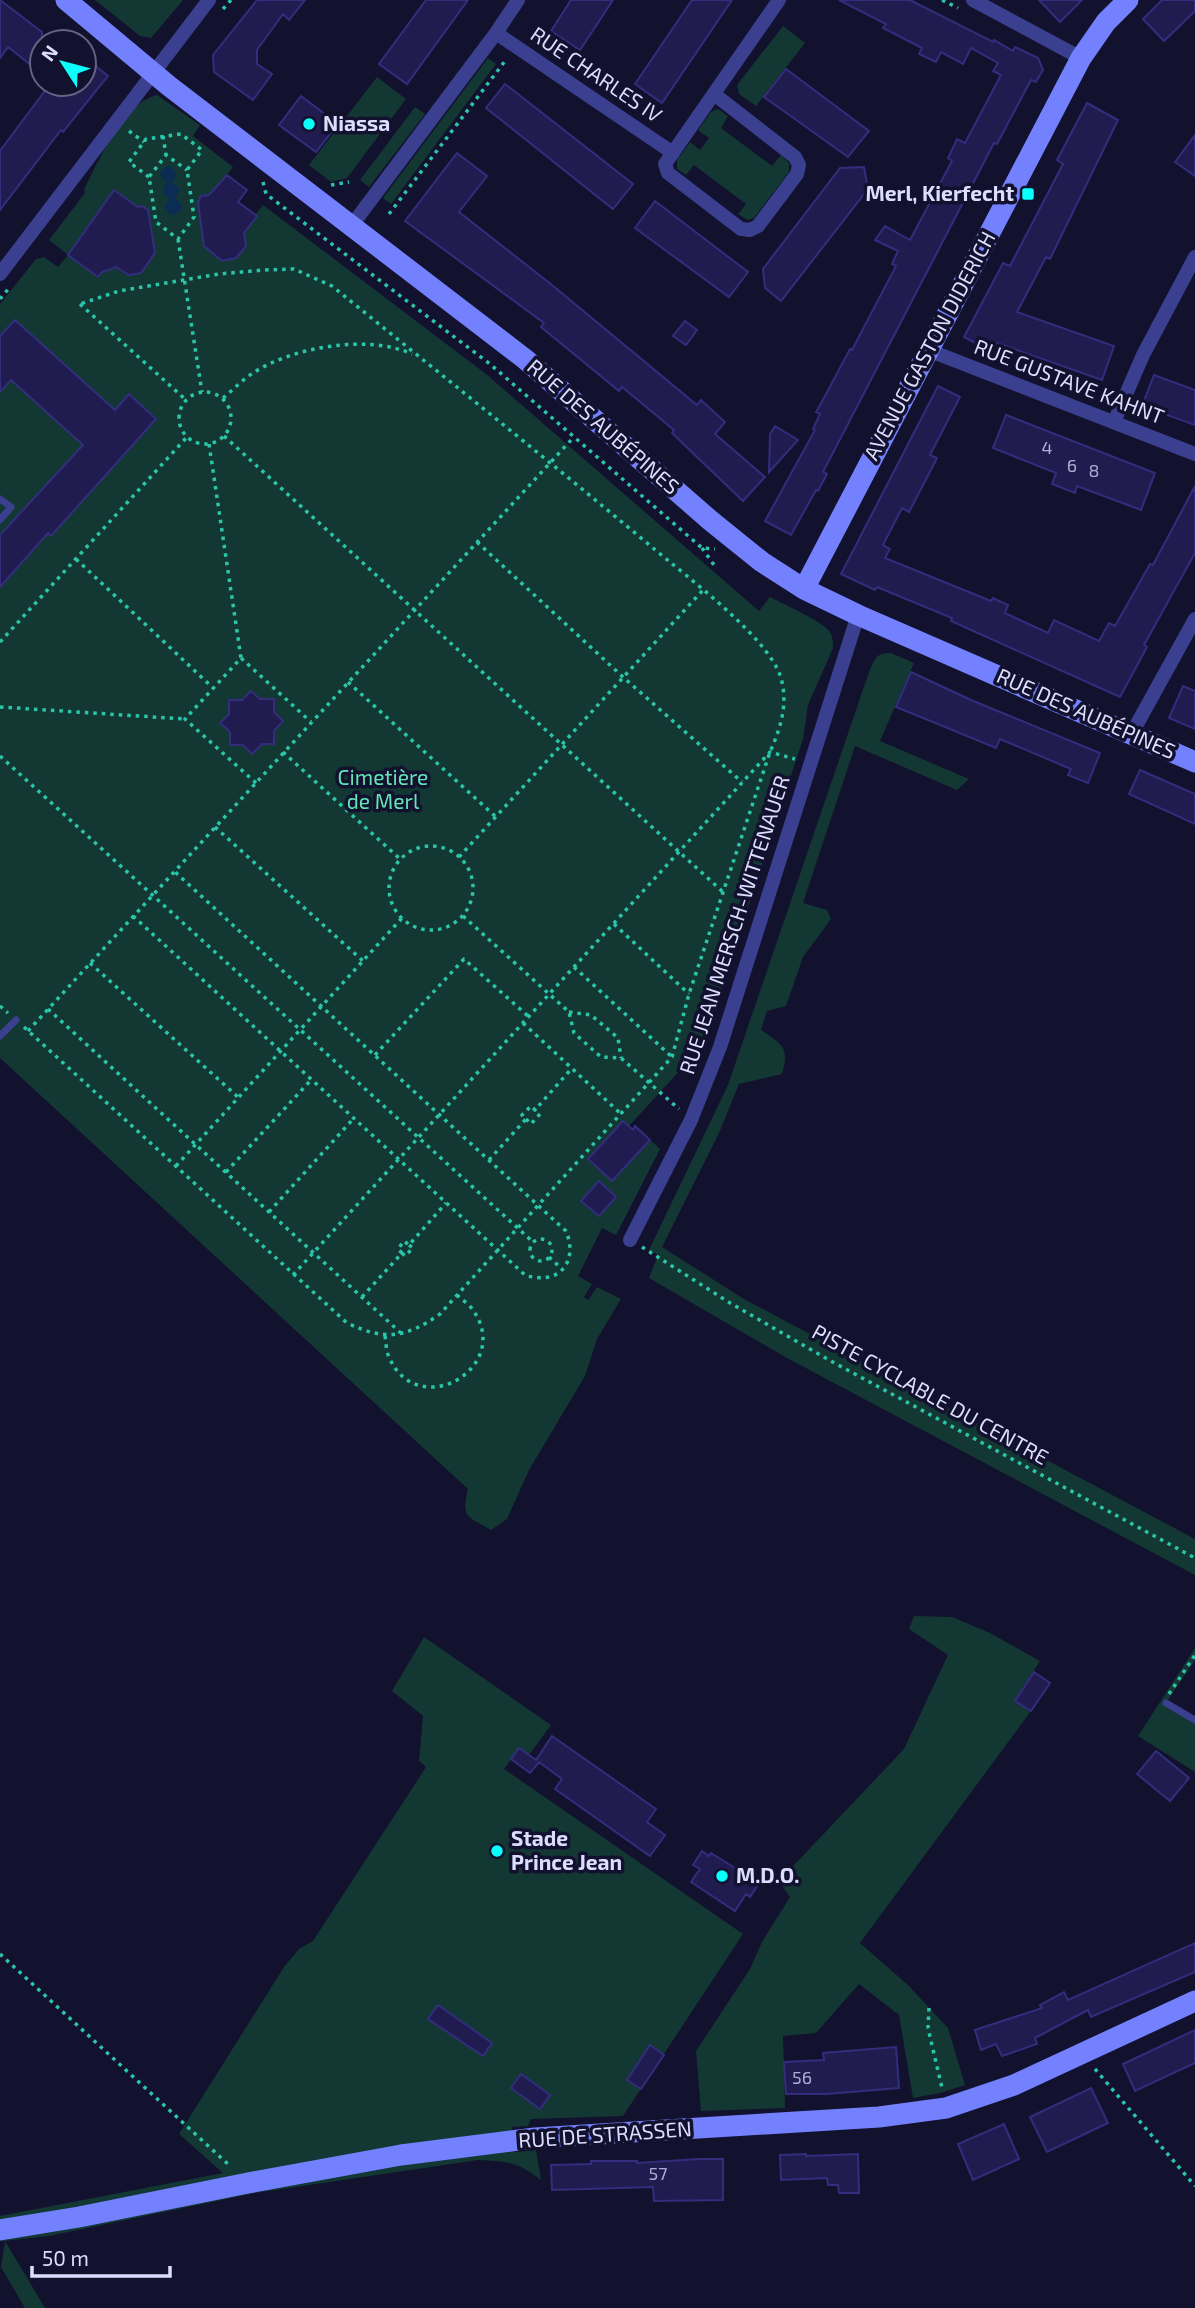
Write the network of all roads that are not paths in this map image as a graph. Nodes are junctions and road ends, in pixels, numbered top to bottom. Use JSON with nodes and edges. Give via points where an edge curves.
{"nodes":[{"id":1,"x":66,"y":0,"type":"edge"},
{"id":2,"x":209,"y":0,"type":"edge"},
{"id":3,"x":518,"y":0,"type":"edge"},
{"id":4,"x":779,"y":0,"type":"edge"},
{"id":5,"x":973,"y":0,"type":"edge"},
{"id":6,"x":1128,"y":0,"type":"edge"},
{"id":7,"x":496,"y":33,"type":"junction"},
{"id":8,"x":1081,"y":58,"type":"junction"},
{"id":9,"x":152,"y":72,"type":"junction"},
{"id":10,"x":714,"y":94,"type":"junction"},
{"id":11,"x":673,"y":153,"type":"junction"},
{"id":12,"x":352,"y":225,"type":"junction"},
{"id":13,"x":1195,"y":257,"type":"edge"},
{"id":14,"x":0,"y":274,"type":"edge"},
{"id":15,"x":928,"y":350,"type":"junction"},
{"id":16,"x":1114,"y":422,"type":"junction"},
{"id":17,"x":1195,"y":454,"type":"edge"},
{"id":18,"x":0,"y":499,"type":"edge"},
{"id":19,"x":0,"y":520,"type":"edge"},
{"id":20,"x":804,"y":589,"type":"junction"},
{"id":21,"x":858,"y":615,"type":"junction"},
{"id":22,"x":1195,"y":619,"type":"edge"},
{"id":23,"x":1132,"y":733,"type":"junction"},
{"id":24,"x":1195,"y":762,"type":"edge"},
{"id":25,"x":16,"y":1020,"type":"road end"},
{"id":26,"x":0,"y":1036,"type":"edge"},
{"id":27,"x":631,"y":1240,"type":"dead end"},
{"id":28,"x":1166,"y":1703,"type":"road end"},
{"id":29,"x":1195,"y":1720,"type":"edge"},
{"id":30,"x":1195,"y":2001,"type":"edge"},
{"id":31,"x":0,"y":2230,"type":"edge"}],
"edges":[{"from":1,"to":9,"type":"street","name":"RUE DES AUBÉPINES"},
{"from":2,"to":9,"type":"street"},
{"from":3,"to":7,"type":"street"},
{"from":4,"to":10,"type":"street","name":"RUE CHARLES IV"},
{"from":5,"to":8,"type":"street"},
{"from":6,"to":8,"type":"street","name":"AVENUE GASTON DIDERICH"},
{"from":7,"to":11,"type":"street","name":"RUE CHARLES IV"},
{"from":7,"to":12,"type":"street"},
{"from":8,"to":15,"type":"street","name":"AVENUE GASTON DIDERICH"},
{"from":9,"to":12,"type":"street","name":"RUE DES AUBÉPINES"},
{"from":9,"to":14,"type":"street"},
{"from":10,"to":11,"type":"street","name":"RUE CHARLES IV"},
{"from":10,"to":11,"type":"street","via":[[795,157],[797,174],[758,226],[741,229],[668,173],[665,164]]},
{"from":12,"to":20,"type":"street","name":"RUE DES AUBÉPINES","via":[[525,359],[731,537]]},
{"from":13,"to":16,"type":"street"},
{"from":15,"to":16,"type":"street","name":"RUE GUSTAVE KAHNT"},
{"from":15,"to":20,"type":"street","name":"AVENUE GASTON DIDERICH"},
{"from":16,"to":17,"type":"street","name":"RUE GUSTAVE KAHNT"},
{"from":18,"to":19,"type":"lane","via":[[11,508]]},
{"from":20,"to":21,"type":"street","name":"RUE DES AUBÉPINES"},
{"from":21,"to":23,"type":"street","name":"RUE DES AUBÉPINES"},
{"from":21,"to":27,"type":"street","name":"RUE JEAN MERSCH-WITTENAUER","via":[[720,1047],[691,1120]]},
{"from":22,"to":23,"type":"street"},
{"from":23,"to":24,"type":"street","name":"RUE DES AUBÉPINES"},
{"from":25,"to":26,"type":"lane"},
{"from":28,"to":29,"type":"lane"},
{"from":30,"to":31,"type":"street","name":"RUE DE STRASSEN","via":[[1014,2085],[946,2108],[879,2117],[535,2138],[401,2155]]}]}
